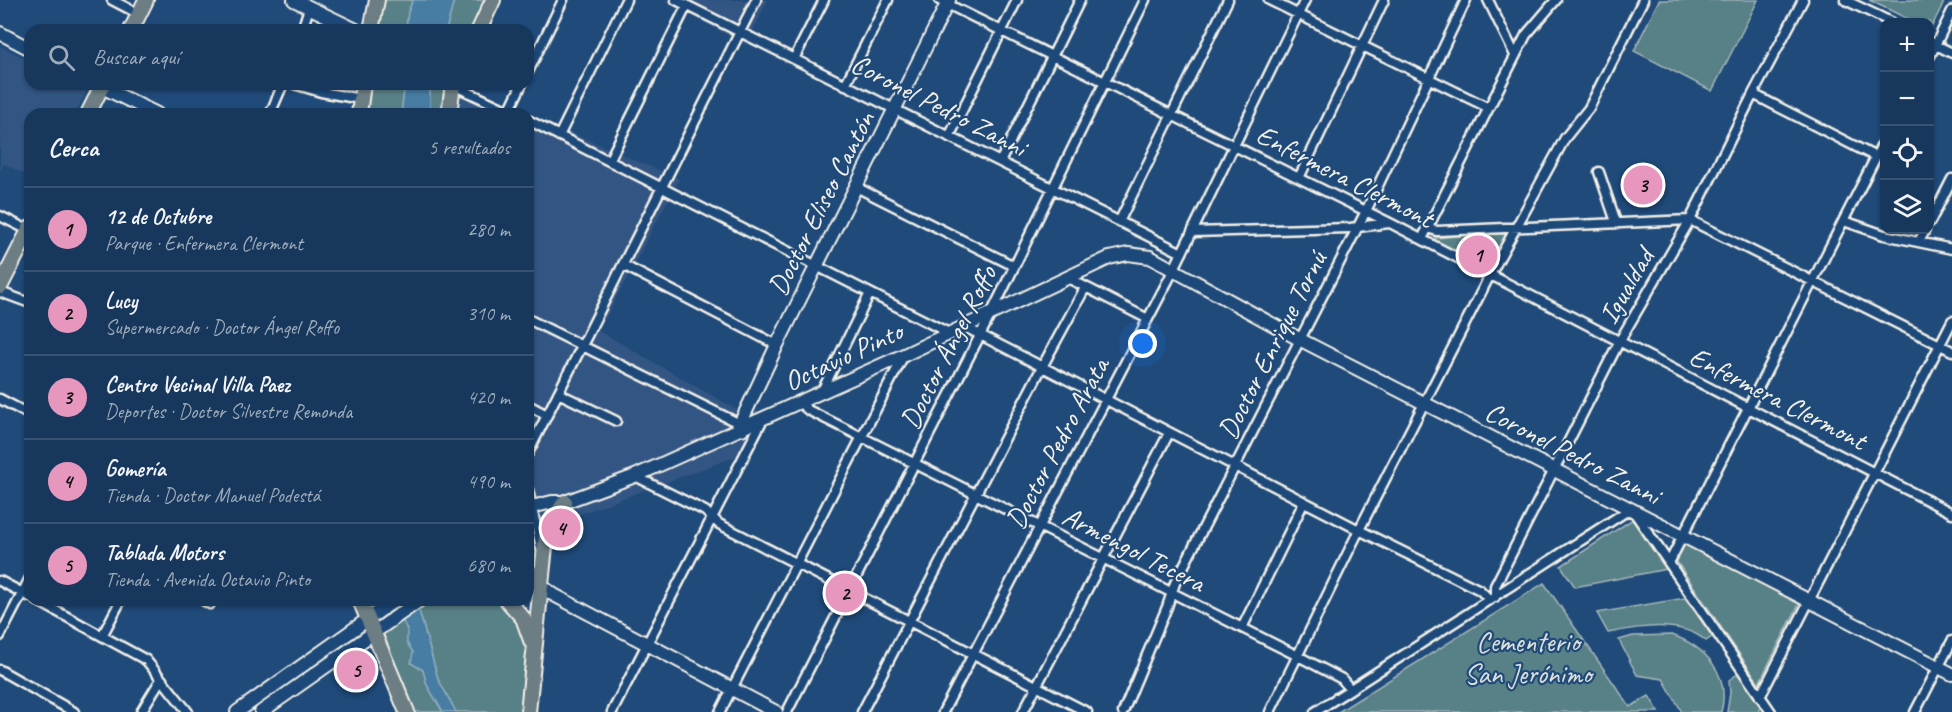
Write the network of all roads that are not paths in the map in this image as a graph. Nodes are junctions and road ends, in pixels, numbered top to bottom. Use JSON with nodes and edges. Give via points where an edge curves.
{"nodes":[{"id":1,"x":112,"y":0,"type":"edge"},
{"id":2,"x":146,"y":0,"type":"edge"},
{"id":3,"x":294,"y":0,"type":"edge"},
{"id":4,"x":377,"y":0,"type":"edge"},
{"id":5,"x":493,"y":0,"type":"edge"},
{"id":6,"x":563,"y":0,"type":"edge"},
{"id":7,"x":626,"y":0,"type":"edge"},
{"id":8,"x":676,"y":0,"type":"edge"},
{"id":9,"x":756,"y":0,"type":"edge"},
{"id":10,"x":824,"y":0,"type":"edge"},
{"id":11,"x":888,"y":0,"type":"edge"},
{"id":12,"x":1017,"y":0,"type":"edge"},
{"id":13,"x":1080,"y":0,"type":"edge"},
{"id":14,"x":1145,"y":0,"type":"edge"},
{"id":15,"x":1228,"y":0,"type":"edge"},
{"id":16,"x":1269,"y":0,"type":"edge"},
{"id":17,"x":1305,"y":0,"type":"edge"},
{"id":18,"x":1384,"y":0,"type":"edge"},
{"id":19,"x":1466,"y":0,"type":"edge"},
{"id":20,"x":1488,"y":0,"type":"edge"},
{"id":21,"x":1556,"y":0,"type":"edge"},
{"id":22,"x":1643,"y":0,"type":"edge"},
{"id":23,"x":1803,"y":0,"type":"edge"},
{"id":24,"x":1845,"y":0,"type":"edge"},
{"id":25,"x":945,"y":1,"type":"edge"},
{"id":26,"x":687,"y":5,"type":"junction"},
{"id":27,"x":309,"y":8,"type":"junction"},
{"id":28,"x":1952,"y":11,"type":"edge"},
{"id":29,"x":139,"y":14,"type":"junction"},
{"id":30,"x":1298,"y":14,"type":"junction"},
{"id":31,"x":1883,"y":18,"type":"edge"},
{"id":32,"x":134,"y":24,"type":"edge"},
{"id":33,"x":304,"y":24,"type":"edge"},
{"id":34,"x":343,"y":24,"type":"edge"},
{"id":35,"x":372,"y":24,"type":"edge"},
{"id":36,"x":482,"y":24,"type":"edge"},
{"id":37,"x":1001,"y":31,"type":"junction"},
{"id":38,"x":740,"y":32,"type":"junction"},
{"id":39,"x":0,"y":33,"type":"edge"},
{"id":40,"x":1934,"y":41,"type":"edge"},
{"id":41,"x":1934,"y":44,"type":"edge"},
{"id":42,"x":24,"y":46,"type":"edge"},
{"id":43,"x":1362,"y":46,"type":"junction"},
{"id":44,"x":1952,"y":53,"type":"edge"},
{"id":45,"x":1515,"y":55,"type":"junction"},
{"id":46,"x":1052,"y":56,"type":"junction"},
{"id":47,"x":795,"y":59,"type":"junction"},
{"id":48,"x":534,"y":60,"type":"edge"},
{"id":49,"x":1428,"y":79,"type":"junction"},
{"id":50,"x":1105,"y":82,"type":"junction"},
{"id":51,"x":846,"y":85,"type":"junction"},
{"id":52,"x":98,"y":90,"type":"edge"},
{"id":53,"x":110,"y":90,"type":"edge"},
{"id":54,"x":280,"y":90,"type":"edge"},
{"id":55,"x":314,"y":90,"type":"edge"},
{"id":56,"x":362,"y":90,"type":"edge"},
{"id":57,"x":452,"y":90,"type":"edge"},
{"id":58,"x":464,"y":90,"type":"edge"},
{"id":59,"x":520,"y":90,"type":"edge"},
{"id":60,"x":1753,"y":94,"type":"junction"},
{"id":61,"x":361,"y":99,"type":"junction"},
{"id":62,"x":90,"y":108,"type":"edge"},
{"id":63,"x":145,"y":108,"type":"edge"},
{"id":64,"x":273,"y":108,"type":"edge"},
{"id":65,"x":359,"y":108,"type":"edge"},
{"id":66,"x":450,"y":108,"type":"edge"},
{"id":67,"x":503,"y":108,"type":"edge"},
{"id":68,"x":513,"y":108,"type":"edge"},
{"id":69,"x":1489,"y":108,"type":"junction"},
{"id":70,"x":895,"y":109,"type":"junction"},
{"id":71,"x":1171,"y":115,"type":"junction"},
{"id":72,"x":534,"y":123,"type":"edge"},
{"id":73,"x":559,"y":136,"type":"junction"},
{"id":74,"x":949,"y":137,"type":"junction"},
{"id":75,"x":1234,"y":146,"type":"junction"},
{"id":76,"x":1880,"y":149,"type":"edge"},
{"id":77,"x":1876,"y":157,"type":"junction"},
{"id":78,"x":609,"y":161,"type":"junction"},
{"id":79,"x":1000,"y":162,"type":"junction"},
{"id":80,"x":1599,"y":172,"type":"dead end"},
{"id":81,"x":1299,"y":178,"type":"junction"},
{"id":82,"x":1952,"y":179,"type":"edge"},
{"id":83,"x":856,"y":187,"type":"junction"},
{"id":84,"x":662,"y":188,"type":"junction"},
{"id":85,"x":1053,"y":188,"type":"junction"},
{"id":86,"x":1366,"y":211,"type":"junction"},
{"id":87,"x":1934,"y":213,"type":"edge"},
{"id":88,"x":0,"y":216,"type":"edge"},
{"id":89,"x":1690,"y":220,"type":"junction"},
{"id":90,"x":1844,"y":221,"type":"junction"},
{"id":91,"x":1119,"y":222,"type":"junction"},
{"id":92,"x":1616,"y":222,"type":"junction"},
{"id":93,"x":1390,"y":223,"type":"junction"},
{"id":94,"x":1518,"y":226,"type":"junction"},
{"id":95,"x":24,"y":227,"type":"edge"},
{"id":96,"x":1357,"y":227,"type":"junction"},
{"id":97,"x":1428,"y":228,"type":"junction"},
{"id":98,"x":1192,"y":232,"type":"junction"},
{"id":99,"x":1923,"y":234,"type":"edge"},
{"id":100,"x":1422,"y":239,"type":"junction"},
{"id":101,"x":24,"y":242,"type":"edge"},
{"id":102,"x":1919,"y":242,"type":"junction"},
{"id":103,"x":1952,"y":249,"type":"edge"},
{"id":104,"x":1182,"y":253,"type":"junction"},
{"id":105,"x":623,"y":265,"type":"junction"},
{"id":106,"x":816,"y":266,"type":"junction"},
{"id":107,"x":1014,"y":266,"type":"junction"},
{"id":108,"x":1174,"y":269,"type":"junction"},
{"id":109,"x":1490,"y":275,"type":"junction"},
{"id":110,"x":1066,"y":278,"type":"junction"},
{"id":111,"x":1814,"y":280,"type":"junction"},
{"id":112,"x":1085,"y":288,"type":"junction"},
{"id":113,"x":0,"y":290,"type":"edge"},
{"id":114,"x":870,"y":293,"type":"junction"},
{"id":115,"x":24,"y":300,"type":"edge"},
{"id":116,"x":992,"y":312,"type":"junction"},
{"id":117,"x":1148,"y":319,"type":"junction"},
{"id":118,"x":1952,"y":321,"type":"edge"},
{"id":119,"x":534,"y":322,"type":"edge"},
{"id":120,"x":963,"y":326,"type":"junction"},
{"id":121,"x":949,"y":333,"type":"junction"},
{"id":122,"x":980,"y":335,"type":"junction"},
{"id":123,"x":1299,"y":339,"type":"junction"},
{"id":124,"x":1619,"y":342,"type":"junction"},
{"id":125,"x":777,"y":345,"type":"junction"},
{"id":126,"x":1940,"y":345,"type":"junction"},
{"id":127,"x":582,"y":346,"type":"junction"},
{"id":128,"x":1952,"y":351,"type":"edge"},
{"id":129,"x":904,"y":355,"type":"junction"},
{"id":130,"x":1042,"y":367,"type":"junction"},
{"id":131,"x":558,"y":393,"type":"junction"},
{"id":132,"x":821,"y":393,"type":"junction"},
{"id":133,"x":0,"y":399,"type":"edge"},
{"id":134,"x":1106,"y":400,"type":"junction"},
{"id":135,"x":799,"y":402,"type":"junction"},
{"id":136,"x":1424,"y":403,"type":"junction"},
{"id":137,"x":534,"y":408,"type":"edge"},
{"id":138,"x":1747,"y":408,"type":"junction"},
{"id":139,"x":24,"y":412,"type":"edge"},
{"id":140,"x":547,"y":415,"type":"junction"},
{"id":141,"x":763,"y":419,"type":"junction"},
{"id":142,"x":616,"y":421,"type":"dead end"},
{"id":143,"x":741,"y":426,"type":"junction"},
{"id":144,"x":1169,"y":433,"type":"junction"},
{"id":145,"x":862,"y":437,"type":"junction"},
{"id":146,"x":534,"y":441,"type":"edge"},
{"id":147,"x":915,"y":463,"type":"junction"},
{"id":148,"x":1235,"y":466,"type":"junction"},
{"id":149,"x":1553,"y":470,"type":"junction"},
{"id":150,"x":1874,"y":473,"type":"junction"},
{"id":151,"x":635,"y":476,"type":"junction"},
{"id":152,"x":976,"y":494,"type":"junction"},
{"id":153,"x":565,"y":502,"type":"junction"},
{"id":154,"x":1304,"y":502,"type":"junction"},
{"id":155,"x":534,"y":506,"type":"edge"},
{"id":156,"x":1631,"y":510,"type":"junction"},
{"id":157,"x":1952,"y":513,"type":"edge"},
{"id":158,"x":712,"y":518,"type":"junction"},
{"id":159,"x":534,"y":522,"type":"edge"},
{"id":160,"x":1040,"y":526,"type":"junction"},
{"id":161,"x":1359,"y":530,"type":"junction"},
{"id":162,"x":1683,"y":536,"type":"junction"},
{"id":163,"x":1104,"y":558,"type":"junction"},
{"id":164,"x":544,"y":559,"type":"junction"},
{"id":165,"x":1669,"y":563,"type":"junction"},
{"id":166,"x":797,"y":564,"type":"junction"},
{"id":167,"x":534,"y":577,"type":"edge"},
{"id":168,"x":0,"y":581,"type":"edge"},
{"id":169,"x":540,"y":585,"type":"junction"},
{"id":170,"x":849,"y":590,"type":"junction"},
{"id":171,"x":1172,"y":593,"type":"junction"},
{"id":172,"x":24,"y":594,"type":"edge"},
{"id":173,"x":24,"y":598,"type":"edge"},
{"id":174,"x":1492,"y":599,"type":"junction"},
{"id":175,"x":1809,"y":601,"type":"junction"},
{"id":176,"x":47,"y":606,"type":"edge"},
{"id":177,"x":118,"y":606,"type":"edge"},
{"id":178,"x":364,"y":606,"type":"edge"},
{"id":179,"x":390,"y":606,"type":"edge"},
{"id":180,"x":408,"y":606,"type":"edge"},
{"id":181,"x":512,"y":606,"type":"edge"},
{"id":182,"x":909,"y":621,"type":"junction"},
{"id":183,"x":374,"y":623,"type":"junction"},
{"id":184,"x":1242,"y":628,"type":"junction"},
{"id":185,"x":0,"y":636,"type":"edge"},
{"id":186,"x":102,"y":636,"type":"junction"},
{"id":187,"x":1952,"y":641,"type":"edge"},
{"id":188,"x":646,"y":645,"type":"junction"},
{"id":189,"x":534,"y":651,"type":"junction"},
{"id":190,"x":973,"y":654,"type":"junction"},
{"id":191,"x":1298,"y":656,"type":"junction"},
{"id":192,"x":1939,"y":667,"type":"junction"},
{"id":193,"x":0,"y":670,"type":"edge"},
{"id":194,"x":1952,"y":674,"type":"edge"},
{"id":195,"x":162,"y":679,"type":"junction"},
{"id":196,"x":1037,"y":687,"type":"junction"},
{"id":197,"x":732,"y":689,"type":"junction"},
{"id":198,"x":1350,"y":689,"type":"junction"},
{"id":199,"x":1760,"y":697,"type":"junction"},
{"id":200,"x":74,"y":712,"type":"edge"},
{"id":201,"x":141,"y":712,"type":"edge"},
{"id":202,"x":188,"y":712,"type":"edge"},
{"id":203,"x":237,"y":712,"type":"edge"},
{"id":204,"x":261,"y":712,"type":"edge"},
{"id":205,"x":407,"y":712,"type":"edge"},
{"id":206,"x":528,"y":712,"type":"edge"},
{"id":207,"x":612,"y":712,"type":"edge"},
{"id":208,"x":720,"y":712,"type":"edge"},
{"id":209,"x":776,"y":712,"type":"edge"},
{"id":210,"x":787,"y":712,"type":"edge"},
{"id":211,"x":862,"y":712,"type":"edge"},
{"id":212,"x":942,"y":712,"type":"edge"},
{"id":213,"x":1023,"y":712,"type":"edge"},
{"id":214,"x":1087,"y":712,"type":"edge"},
{"id":215,"x":1123,"y":712,"type":"edge"},
{"id":216,"x":1270,"y":712,"type":"edge"},
{"id":217,"x":1316,"y":712,"type":"edge"},
{"id":218,"x":1771,"y":712,"type":"edge"},
{"id":219,"x":1915,"y":712,"type":"edge"}],
"edges":[{"from":1,"to":29,"type":"street"},
{"from":2,"to":29,"type":"main road"},
{"from":3,"to":27,"type":"main road"},
{"from":4,"to":35,"type":"main road"},
{"from":5,"to":36,"type":"main road"},
{"from":6,"to":48,"type":"street"},
{"from":7,"to":73,"type":"street"},
{"from":8,"to":26,"type":"street","name":"Coronel Pedro Zanni"},
{"from":9,"to":38,"type":"street"},
{"from":10,"to":47,"type":"street"},
{"from":11,"to":51,"type":"street"},
{"from":12,"to":37,"type":"street"},
{"from":13,"to":46,"type":"street"},
{"from":14,"to":50,"type":"street","name":"Doctor Ángel Roffo"},
{"from":15,"to":71,"type":"street"},
{"from":16,"to":30,"type":"street"},
{"from":17,"to":30,"type":"street","name":"Doctor Pedro Arata"},
{"from":18,"to":43,"type":"street"},
{"from":19,"to":49,"type":"street","name":"Doctor Enrique Tornú"},
{"from":20,"to":45,"type":"street"},
{"from":21,"to":45,"type":"street","via":[[1533,24]]},
{"from":22,"to":94,"type":"street","via":[[1589,108],[1565,138]]},
{"from":23,"to":60,"type":"street","name":"Igualdad"},
{"from":24,"to":31,"type":"street"},
{"from":25,"to":37,"type":"street","name":"Enfermera Clermont"},
{"from":25,"to":70,"type":"main road","name":"Doctor Eliseo Cantón"},
{"from":26,"to":38,"type":"street","name":"Coronel Pedro Zanni"},
{"from":26,"to":78,"type":"street"},
{"from":27,"to":33,"type":"street"},
{"from":27,"to":34,"type":"main road"},
{"from":28,"to":40,"type":"street"},
{"from":29,"to":32,"type":"main road"},
{"from":30,"to":43,"type":"street"},
{"from":30,"to":75,"type":"street","name":"Doctor Pedro Arata"},
{"from":37,"to":46,"type":"street","name":"Enfermera Clermont"},
{"from":37,"to":74,"type":"street"},
{"from":38,"to":47,"type":"street","name":"Coronel Pedro Zanni"},
{"from":38,"to":84,"type":"street"},
{"from":39,"to":42,"type":"main road"},
{"from":41,"to":44,"type":"street"},
{"from":43,"to":49,"type":"street"},
{"from":43,"to":81,"type":"street"},
{"from":45,"to":69,"type":"street"},
{"from":46,"to":50,"type":"street","name":"Enfermera Clermont"},
{"from":46,"to":79,"type":"street"},
{"from":47,"to":51,"type":"street","name":"Coronel Pedro Zanni"},
{"from":49,"to":69,"type":"street"},
{"from":49,"to":86,"type":"street","name":"Doctor Enrique Tornú"},
{"from":50,"to":71,"type":"street","name":"Enfermera Clermont"},
{"from":50,"to":85,"type":"street","name":"Doctor Ángel Roffo"},
{"from":51,"to":70,"type":"street","name":"Coronel Pedro Zanni"},
{"from":52,"to":62,"type":"main road"},
{"from":53,"to":63,"type":"main road"},
{"from":54,"to":64,"type":"street"},
{"from":55,"to":61,"type":"street"},
{"from":56,"to":61,"type":"main road"},
{"from":57,"to":66,"type":"main road"},
{"from":58,"to":67,"type":"street"},
{"from":59,"to":68,"type":"street"},
{"from":60,"to":77,"type":"street"},
{"from":60,"to":89,"type":"street","name":"Igualdad"},
{"from":61,"to":65,"type":"main road"},
{"from":69,"to":97,"type":"street"},
{"from":70,"to":74,"type":"street","name":"Coronel Pedro Zanni"},
{"from":70,"to":83,"type":"main road","name":"Doctor Eliseo Cantón"},
{"from":71,"to":75,"type":"street","name":"Enfermera Clermont"},
{"from":71,"to":91,"type":"street"},
{"from":72,"to":73,"type":"street"},
{"from":73,"to":78,"type":"street"},
{"from":74,"to":79,"type":"street","name":"Coronel Pedro Zanni"},
{"from":75,"to":81,"type":"street","name":"Enfermera Clermont"},
{"from":75,"to":98,"type":"street","name":"Doctor Pedro Arata"},
{"from":76,"to":77,"type":"street"},
{"from":77,"to":90,"type":"street"},
{"from":78,"to":84,"type":"street"},
{"from":79,"to":85,"type":"street","name":"Coronel Pedro Zanni"},
{"from":80,"to":92,"type":"street"},
{"from":81,"to":86,"type":"street","name":"Enfermera Clermont"},
{"from":82,"to":87,"type":"street"},
{"from":83,"to":106,"type":"main road","name":"Doctor Eliseo Cantón"},
{"from":83,"to":107,"type":"street"},
{"from":84,"to":105,"type":"street"},
{"from":84,"to":106,"type":"street"},
{"from":85,"to":91,"type":"street","name":"Coronel Pedro Zanni"},
{"from":85,"to":107,"type":"street","name":"Doctor Ángel Roffo"},
{"from":86,"to":93,"type":"street","name":"Enfermera Clermont"},
{"from":86,"to":96,"type":"street","name":"Doctor Enrique Tornú"},
{"from":88,"to":95,"type":"street"},
{"from":89,"to":92,"type":"street"},
{"from":89,"to":111,"type":"street"},
{"from":89,"to":124,"type":"street","name":"Igualdad"},
{"from":90,"to":102,"type":"street"},
{"from":90,"to":111,"type":"street"},
{"from":91,"to":104,"type":"street","name":"Coronel Pedro Zanni"},
{"from":92,"to":94,"type":"street"},
{"from":93,"to":96,"type":"street"},
{"from":93,"to":100,"type":"street","name":"Enfermera Clermont"},
{"from":94,"to":97,"type":"street","via":[[1437,231]]},
{"from":94,"to":109,"type":"street"},
{"from":96,"to":98,"type":"street"},
{"from":96,"to":123,"type":"street","name":"Doctor Enrique Tornú"},
{"from":97,"to":100,"type":"street"},
{"from":98,"to":104,"type":"street","name":"Doctor Pedro Arata"},
{"from":99,"to":102,"type":"street"},
{"from":100,"to":109,"type":"street","name":"Enfermera Clermont"},
{"from":101,"to":113,"type":"main road"},
{"from":102,"to":103,"type":"street"},
{"from":104,"to":108,"type":"street","name":"Doctor Pedro Arata"},
{"from":105,"to":125,"type":"street"},
{"from":105,"to":127,"type":"street"},
{"from":106,"to":114,"type":"street"},
{"from":106,"to":125,"type":"main road","name":"Doctor Eliseo Cantón"},
{"from":107,"to":116,"type":"street","name":"Doctor Ángel Roffo"},
{"from":108,"to":110,"type":"main road","name":"Octavio Pinto","via":[[1150,257],[1128,254],[1109,258]]},
{"from":108,"to":117,"type":"street","name":"Doctor Pedro Arata"},
{"from":108,"to":123,"type":"main road","name":"Coronel Pedro Zanni"},
{"from":109,"to":124,"type":"street","name":"Enfermera Clermont"},
{"from":109,"to":136,"type":"street"},
{"from":110,"to":112,"type":"street"},
{"from":110,"to":116,"type":"main road","name":"Octavio Pinto"},
{"from":111,"to":126,"type":"street"},
{"from":111,"to":138,"type":"street"},
{"from":112,"to":117,"type":"street"},
{"from":112,"to":130,"type":"street"},
{"from":113,"to":115,"type":"street"},
{"from":114,"to":121,"type":"street"},
{"from":114,"to":132,"type":"street"},
{"from":116,"to":120,"type":"main road","name":"Octavio Pinto"},
{"from":116,"to":122,"type":"street","name":"Doctor Ángel Roffo"},
{"from":117,"to":134,"type":"street","name":"Doctor Pedro Arata"},
{"from":118,"to":126,"type":"street"},
{"from":119,"to":127,"type":"street"},
{"from":120,"to":121,"type":"main road","name":"Octavio Pinto"},
{"from":120,"to":122,"type":"street"},
{"from":121,"to":129,"type":"main road","name":"Octavio Pinto"},
{"from":122,"to":130,"type":"street"},
{"from":122,"to":147,"type":"street","name":"Doctor Ángel Roffo"},
{"from":123,"to":136,"type":"main road","name":"Coronel Pedro Zanni"},
{"from":123,"to":148,"type":"street","name":"Doctor Enrique Tornú"},
{"from":124,"to":138,"type":"street","name":"Enfermera Clermont"},
{"from":124,"to":149,"type":"street","name":"Igualdad"},
{"from":125,"to":143,"type":"main road","name":"Doctor Eliseo Cantón"},
{"from":126,"to":128,"type":"street"},
{"from":126,"to":150,"type":"street"},
{"from":127,"to":131,"type":"street"},
{"from":127,"to":143,"type":"street"},
{"from":129,"to":132,"type":"main road","name":"Octavio Pinto"},
{"from":129,"to":145,"type":"street"},
{"from":130,"to":134,"type":"street"},
{"from":130,"to":152,"type":"street"},
{"from":131,"to":140,"type":"street"},
{"from":131,"to":142,"type":"street"},
{"from":132,"to":135,"type":"main road","name":"Octavio Pinto"},
{"from":133,"to":139,"type":"street"},
{"from":134,"to":144,"type":"street"},
{"from":134,"to":160,"type":"street","name":"Doctor Pedro Arata"},
{"from":135,"to":141,"type":"main road","name":"Octavio Pinto"},
{"from":135,"to":145,"type":"street","name":"Armengol Tecera"},
{"from":136,"to":149,"type":"main road","name":"Coronel Pedro Zanni"},
{"from":136,"to":161,"type":"street"},
{"from":137,"to":140,"type":"street"},
{"from":138,"to":150,"type":"street","name":"Enfermera Clermont"},
{"from":138,"to":162,"type":"street"},
{"from":140,"to":146,"type":"street"},
{"from":141,"to":143,"type":"main road","name":"Octavio Pinto"},
{"from":141,"to":158,"type":"street"},
{"from":143,"to":151,"type":"main road","name":"Octavio Pinto"},
{"from":144,"to":148,"type":"street"},
{"from":144,"to":163,"type":"street"},
{"from":145,"to":147,"type":"street","name":"Armengol Tecera"},
{"from":145,"to":166,"type":"street"},
{"from":147,"to":152,"type":"street","name":"Armengol Tecera"},
{"from":147,"to":170,"type":"street","name":"Doctor Ángel Roffo"},
{"from":148,"to":154,"type":"street"},
{"from":148,"to":171,"type":"street","name":"Doctor Enrique Tornú"},
{"from":149,"to":156,"type":"main road","name":"Coronel Pedro Zanni"},
{"from":149,"to":174,"type":"street","name":"Igualdad"},
{"from":150,"to":157,"type":"street","name":"Enfermera Clermont"},
{"from":150,"to":175,"type":"street"},
{"from":151,"to":153,"type":"main road","name":"Octavio Pinto"},
{"from":151,"to":158,"type":"street"},
{"from":152,"to":160,"type":"street","name":"Armengol Tecera"},
{"from":152,"to":182,"type":"street"},
{"from":153,"to":155,"type":"main road","name":"Octavio Pinto"},
{"from":153,"to":164,"type":"main road","via":[[550,523]]},
{"from":154,"to":161,"type":"street"},
{"from":154,"to":184,"type":"street"},
{"from":156,"to":162,"type":"main road","name":"Coronel Pedro Zanni"},
{"from":156,"to":165,"type":"street"},
{"from":156,"to":174,"type":"street"},
{"from":158,"to":166,"type":"street"},
{"from":158,"to":188,"type":"street"},
{"from":159,"to":164,"type":"street"},
{"from":160,"to":163,"type":"street","name":"Armengol Tecera"},
{"from":160,"to":190,"type":"street","name":"Doctor Pedro Arata"},
{"from":161,"to":174,"type":"street"},
{"from":161,"to":191,"type":"street"},
{"from":162,"to":165,"type":"street"},
{"from":162,"to":175,"type":"main road","name":"Coronel Pedro Zanni"},
{"from":163,"to":171,"type":"street","name":"Armengol Tecera"},
{"from":163,"to":196,"type":"street"},
{"from":164,"to":169,"type":"main road"},
{"from":165,"to":199,"type":"street"},
{"from":166,"to":170,"type":"street"},
{"from":166,"to":197,"type":"street"},
{"from":167,"to":169,"type":"main road"},
{"from":168,"to":172,"type":"street"},
{"from":169,"to":188,"type":"main road"},
{"from":169,"to":189,"type":"main road"},
{"from":170,"to":182,"type":"street"},
{"from":170,"to":210,"type":"street","name":"Doctor Ángel Roffo"},
{"from":171,"to":184,"type":"street","name":"Armengol Tecera"},
{"from":171,"to":215,"type":"street","name":"Doctor Enrique Tornú"},
{"from":173,"to":185,"type":"street"},
{"from":174,"to":198,"type":"street"},
{"from":175,"to":192,"type":"main road","name":"Coronel Pedro Zanni"},
{"from":175,"to":199,"type":"street"},
{"from":176,"to":186,"type":"street"},
{"from":177,"to":186,"type":"street"},
{"from":178,"to":183,"type":"main road"},
{"from":179,"to":183,"type":"main road"},
{"from":180,"to":183,"type":"main road"},
{"from":181,"to":189,"type":"main road","via":[[522,618]]},
{"from":182,"to":190,"type":"street"},
{"from":182,"to":211,"type":"street"},
{"from":183,"to":203,"type":"main road"},
{"from":183,"to":204,"type":"main road"},
{"from":183,"to":205,"type":"main road"},
{"from":184,"to":191,"type":"street","name":"Armengol Tecera"},
{"from":186,"to":195,"type":"street","via":[[146,660]]},
{"from":187,"to":192,"type":"street"},
{"from":188,"to":197,"type":"main road"},
{"from":188,"to":207,"type":"street"},
{"from":189,"to":206,"type":"main road"},
{"from":190,"to":196,"type":"street"},
{"from":190,"to":212,"type":"street","name":"Doctor Pedro Arata"},
{"from":191,"to":198,"type":"street","name":"Armengol Tecera","via":[[1342,679]]},
{"from":191,"to":216,"type":"street"},
{"from":192,"to":194,"type":"main road","name":"Coronel Pedro Zanni"},
{"from":192,"to":219,"type":"street"},
{"from":193,"to":200,"type":"street"},
{"from":195,"to":201,"type":"street"},
{"from":195,"to":202,"type":"street"},
{"from":196,"to":213,"type":"street"},
{"from":196,"to":214,"type":"street"},
{"from":197,"to":208,"type":"street"},
{"from":197,"to":209,"type":"main road"},
{"from":198,"to":217,"type":"street"},
{"from":199,"to":218,"type":"street"}]}
